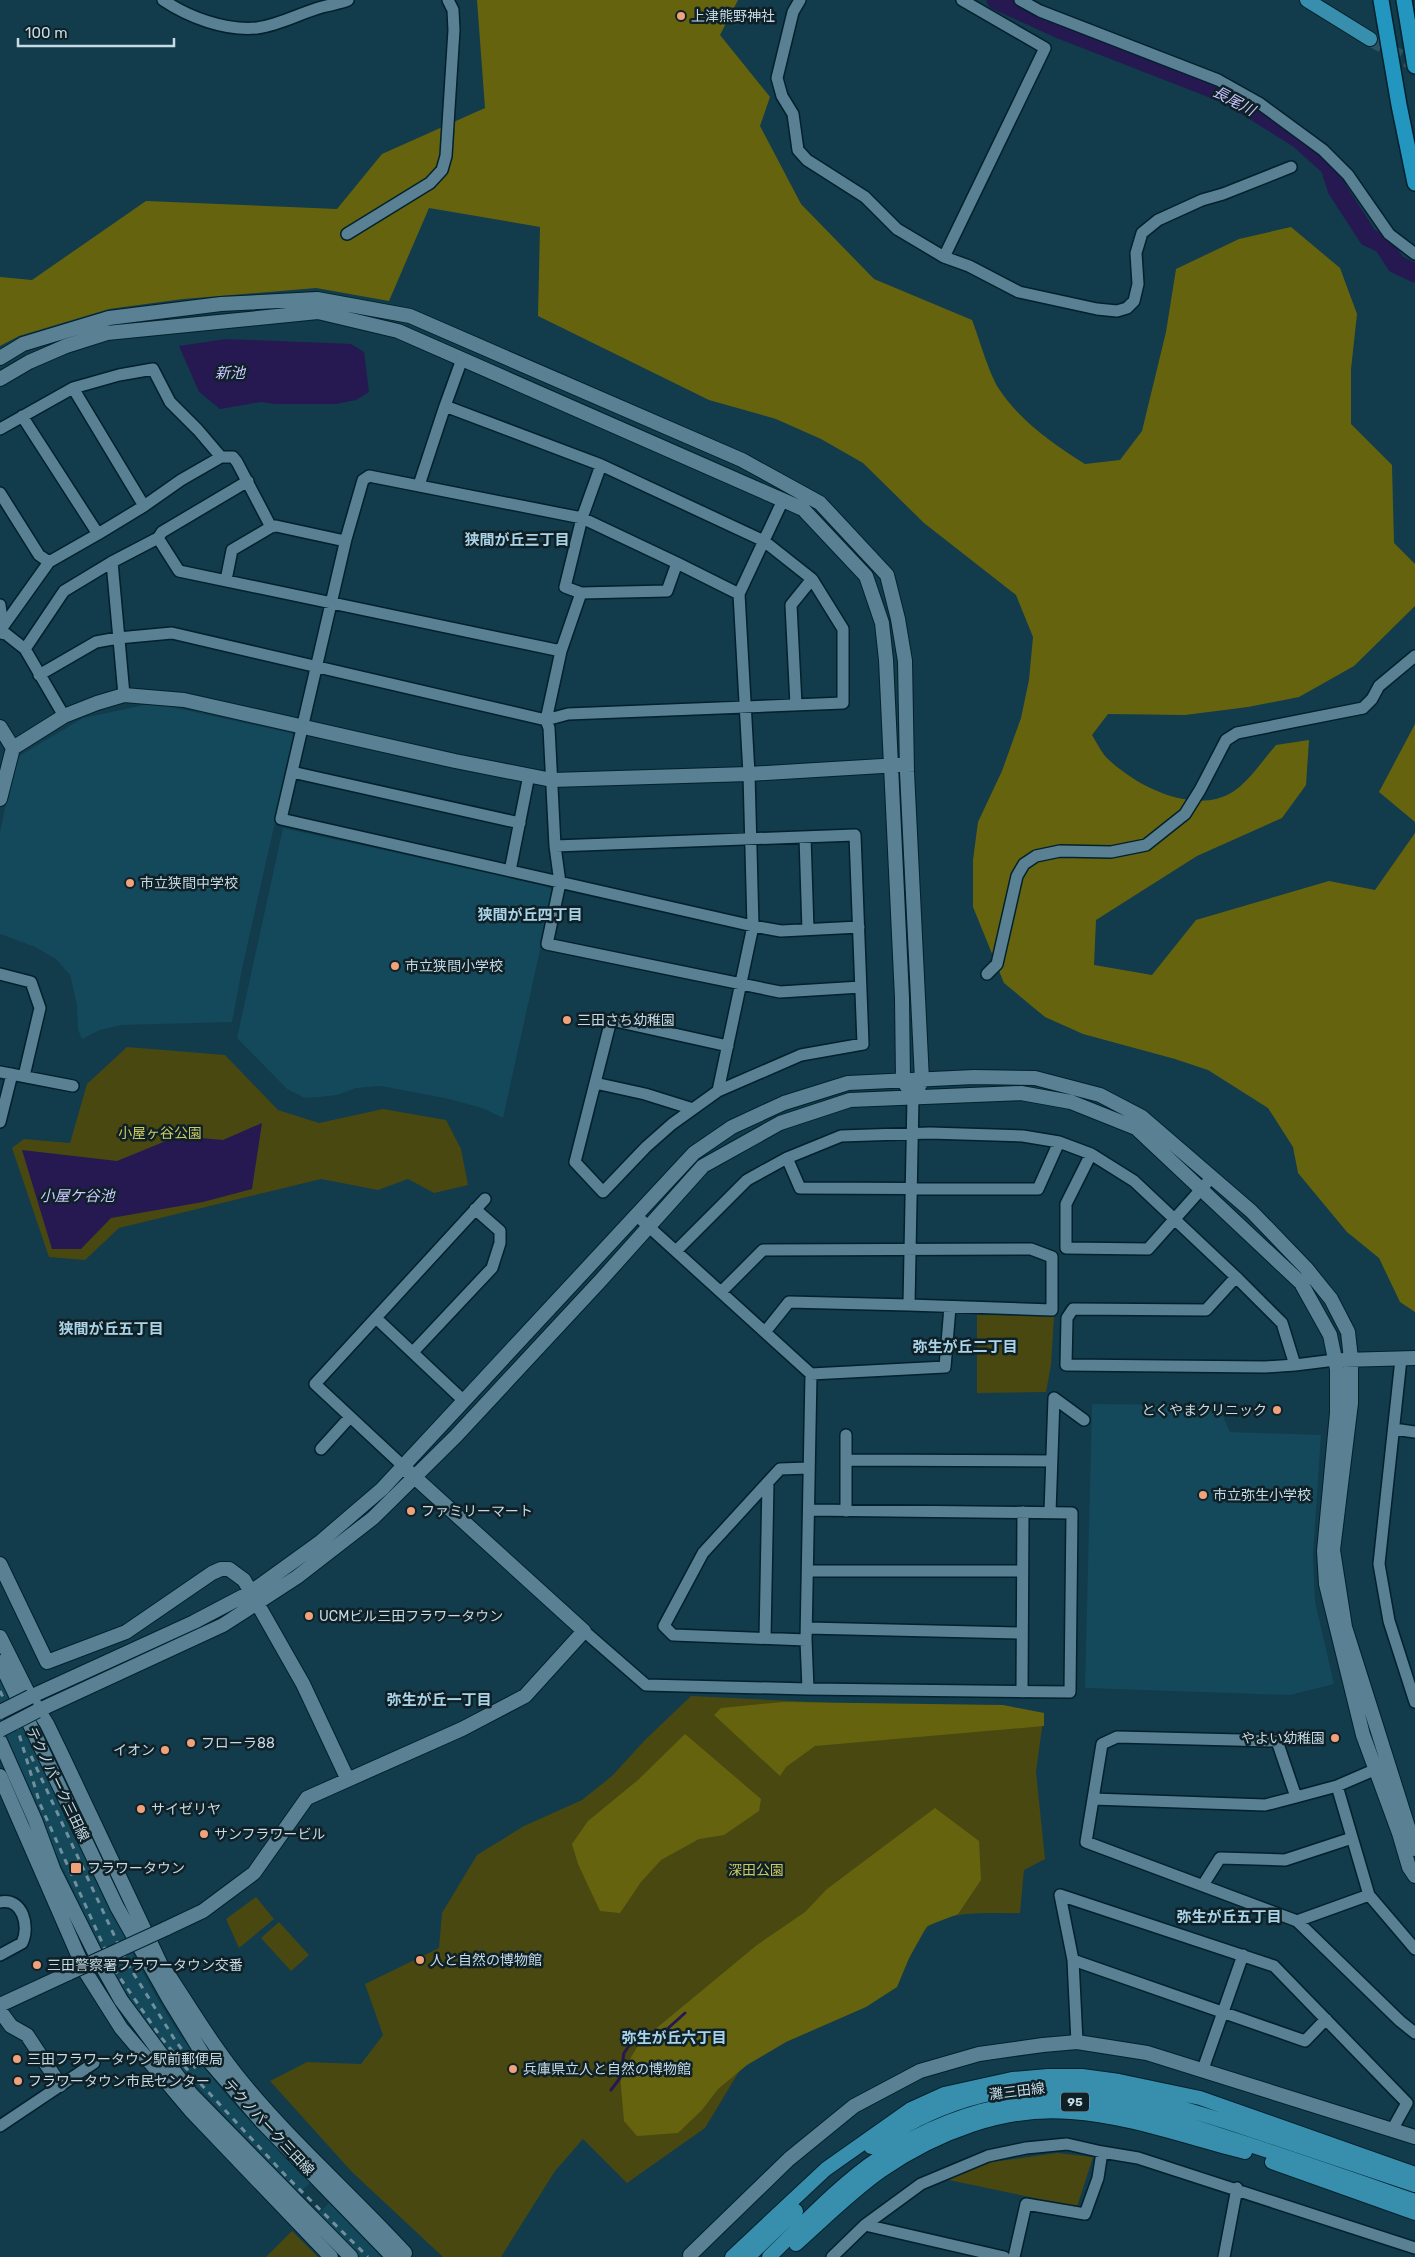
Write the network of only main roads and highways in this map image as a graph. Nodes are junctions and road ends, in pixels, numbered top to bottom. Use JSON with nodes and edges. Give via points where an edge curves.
{"nodes":[{"id":1,"x":1306,"y":0,"type":"edge"},
{"id":2,"x":1381,"y":0,"type":"edge"},
{"id":3,"x":1404,"y":0,"type":"edge"},
{"id":4,"x":1370,"y":39,"type":"tunnel mouth"},
{"id":5,"x":1415,"y":66,"type":"edge"},
{"id":6,"x":1415,"y":183,"type":"edge"},
{"id":7,"x":1193,"y":2110,"type":"junction"},
{"id":8,"x":1168,"y":2118,"type":"junction"},
{"id":9,"x":1307,"y":2138,"type":"junction"},
{"id":10,"x":1245,"y":2152,"type":"junction"},
{"id":11,"x":1415,"y":2174,"type":"edge"},
{"id":12,"x":846,"y":2184,"type":"junction"},
{"id":13,"x":1415,"y":2185,"type":"edge"},
{"id":14,"x":1415,"y":2201,"type":"edge"},
{"id":15,"x":1415,"y":2212,"type":"edge"},
{"id":16,"x":786,"y":2253,"type":"edge"},
{"id":17,"x":740,"y":2255,"type":"edge"},
{"id":18,"x":770,"y":2257,"type":"edge"}],
"edges":[{"from":1,"to":4,"type":"main road"},
{"from":2,"to":6,"type":"highway"},
{"from":3,"to":5,"type":"highway"},
{"from":7,"to":9,"type":"main road","number":"95","via":[[1245,2120]]},
{"from":7,"to":13,"type":"main road","name":"灘三田線","number":"95"},
{"from":7,"to":17,"type":"main road","name":"灘三田線","number":"95","via":[[1083,2087],[1017,2089],[975,2097],[930,2113],[888,2136],[848,2163]]},
{"from":8,"to":10,"type":"main road","number":"95"},
{"from":8,"to":12,"type":"main road","name":"灘三田線","number":"95","via":[[1075,2102],[1042,2101],[998,2106],[951,2120],[910,2139],[877,2159]]},
{"from":8,"to":14,"type":"main road","name":"灘三田線","number":"95"},
{"from":9,"to":11,"type":"main road","number":"95"},
{"from":9,"to":17,"type":"main road","number":"95","via":[[1200,2098],[1118,2081],[1082,2076],[1012,2079],[944,2094],[910,2109],[826,2169]]},
{"from":10,"to":15,"type":"main road","number":"95"},
{"from":10,"to":16,"type":"main road","number":"95","via":[[1135,2123],[1070,2112],[1032,2113],[983,2121],[928,2142],[882,2170]]},
{"from":12,"to":16,"type":"main road","number":"95"},
{"from":12,"to":18,"type":"main road","name":"灘三田線","number":"95"}]}
